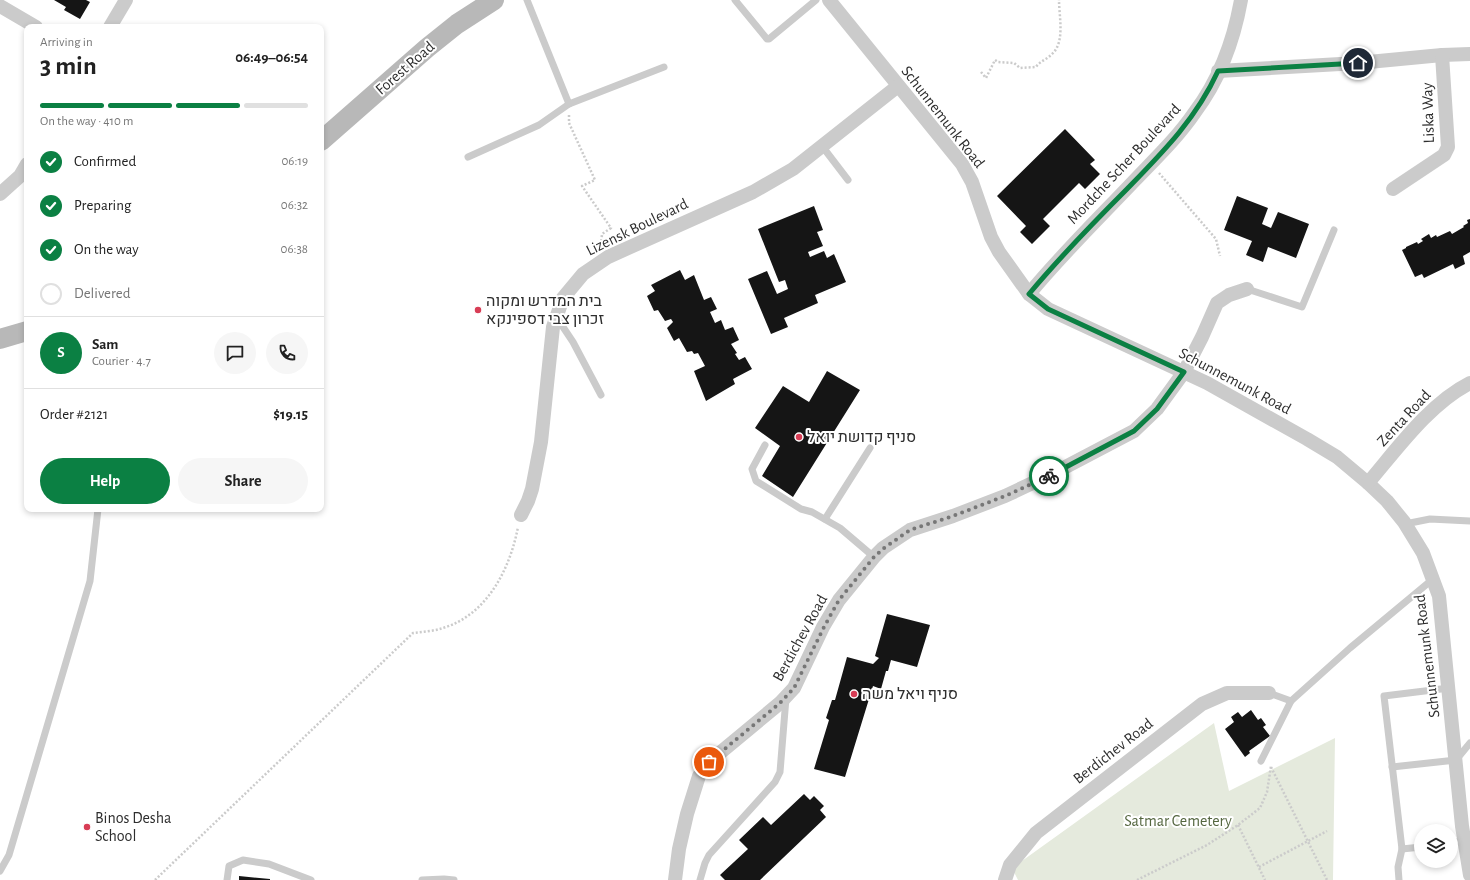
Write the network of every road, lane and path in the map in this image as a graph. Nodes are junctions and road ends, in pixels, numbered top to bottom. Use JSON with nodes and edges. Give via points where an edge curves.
{"nodes":[{"id":1,"x":126,"y":0,"type":"edge"},
{"id":2,"x":494,"y":0,"type":"edge"},
{"id":3,"x":527,"y":0,"type":"edge"},
{"id":4,"x":735,"y":0,"type":"edge"},
{"id":5,"x":816,"y":0,"type":"edge"},
{"id":6,"x":829,"y":0,"type":"edge"},
{"id":7,"x":1059,"y":0,"type":"edge"},
{"id":8,"x":1240,"y":0,"type":"edge"},
{"id":9,"x":0,"y":6,"type":"edge"},
{"id":10,"x":31,"y":24,"type":"edge"},
{"id":11,"x":112,"y":24,"type":"edge"},
{"id":12,"x":1470,"y":54,"type":"edge"},
{"id":13,"x":1442,"y":55,"type":"junction"},
{"id":14,"x":664,"y":67,"type":"dead end"},
{"id":15,"x":1218,"y":71,"type":"junction"},
{"id":16,"x":981,"y":72,"type":"dead end"},
{"id":17,"x":898,"y":86,"type":"junction"},
{"id":18,"x":569,"y":104,"type":"junction"},
{"id":19,"x":324,"y":137,"type":"edge"},
{"id":20,"x":822,"y":146,"type":"junction"},
{"id":21,"x":468,"y":157,"type":"dead end"},
{"id":22,"x":1151,"y":163,"type":"junction"},
{"id":23,"x":24,"y":169,"type":"edge"},
{"id":24,"x":848,"y":180,"type":"dead end"},
{"id":25,"x":1393,"y":189,"type":"dead end"},
{"id":26,"x":0,"y":194,"type":"edge"},
{"id":27,"x":1334,"y":230,"type":"dead end"},
{"id":28,"x":1220,"y":256,"type":"dead end"},
{"id":29,"x":608,"y":257,"type":"junction"},
{"id":30,"x":1247,"y":289,"type":"joint"},
{"id":31,"x":1029,"y":294,"type":"junction"},
{"id":32,"x":556,"y":318,"type":"junction"},
{"id":33,"x":24,"y":332,"type":"edge"},
{"id":34,"x":0,"y":339,"type":"edge"},
{"id":35,"x":1184,"y":372,"type":"junction"},
{"id":36,"x":1470,"y":383,"type":"edge"},
{"id":37,"x":601,"y":395,"type":"dead end"},
{"id":38,"x":765,"y":445,"type":"dead end"},
{"id":39,"x":870,"y":448,"type":"dead end"},
{"id":40,"x":1368,"y":483,"type":"junction"},
{"id":41,"x":98,"y":512,"type":"edge"},
{"id":42,"x":520,"y":515,"type":"joint"},
{"id":43,"x":825,"y":519,"type":"junction"},
{"id":44,"x":1470,"y":521,"type":"edge"},
{"id":45,"x":1405,"y":524,"type":"junction"},
{"id":46,"x":874,"y":557,"type":"junction"},
{"id":47,"x":1434,"y":579,"type":"junction"},
{"id":48,"x":1449,"y":688,"type":"junction"},
{"id":49,"x":1268,"y":693,"type":"joint"},
{"id":50,"x":786,"y":696,"type":"junction"},
{"id":51,"x":1291,"y":701,"type":"junction"},
{"id":52,"x":1470,"y":743,"type":"edge"},
{"id":53,"x":1456,"y":760,"type":"junction"},
{"id":54,"x":1261,"y":761,"type":"dead end"},
{"id":55,"x":1392,"y":767,"type":"junction"},
{"id":56,"x":1238,"y":825,"type":"junction"},
{"id":57,"x":1327,"y":831,"type":"dead end"},
{"id":58,"x":1309,"y":841,"type":"junction"},
{"id":59,"x":1458,"y":841,"type":"edge"},
{"id":60,"x":1414,"y":848,"type":"edge"},
{"id":61,"x":1402,"y":849,"type":"junction"},
{"id":62,"x":1259,"y":867,"type":"junction"},
{"id":63,"x":0,"y":871,"type":"edge"},
{"id":64,"x":1470,"y":875,"type":"edge"},
{"id":65,"x":155,"y":880,"type":"edge"},
{"id":66,"x":227,"y":880,"type":"edge"},
{"id":67,"x":311,"y":880,"type":"edge"},
{"id":68,"x":422,"y":880,"type":"edge"},
{"id":69,"x":454,"y":880,"type":"edge"},
{"id":70,"x":675,"y":880,"type":"edge"},
{"id":71,"x":700,"y":880,"type":"edge"},
{"id":72,"x":1005,"y":880,"type":"edge"},
{"id":73,"x":1137,"y":880,"type":"edge"},
{"id":74,"x":1265,"y":880,"type":"edge"},
{"id":75,"x":1328,"y":880,"type":"edge"},
{"id":76,"x":1399,"y":880,"type":"edge"}],
"edges":[{"from":1,"to":11,"type":"street"},
{"from":2,"to":19,"type":"street","name":"Forest Road","via":[[433,43]]},
{"from":3,"to":18,"type":"lane"},
{"from":4,"to":5,"type":"lane","via":[[769,39]]},
{"from":6,"to":17,"type":"street","name":"Schunnemunk Road"},
{"from":7,"to":16,"type":"path","via":[[1060,36],[1054,53],[1036,67],[1020,68],[1014,63],[995,60],[986,78]]},
{"from":8,"to":15,"type":"street","name":"Mordche Scher Boulevard","via":[[1231,41]]},
{"from":9,"to":10,"type":"street"},
{"from":12,"to":13,"type":"street"},
{"from":13,"to":15,"type":"street"},
{"from":13,"to":25,"type":"street","name":"Liska Way","via":[[1448,147],[1444,155]]},
{"from":14,"to":18,"type":"lane"},
{"from":15,"to":22,"type":"street","name":"Mordche Scher Boulevard","via":[[1196,112]]},
{"from":17,"to":20,"type":"street","name":"Lizensk Boulevard"},
{"from":17,"to":31,"type":"street","name":"Schunnemunk Road","via":[[962,164],[972,182],[998,252]]},
{"from":18,"to":21,"type":"lane","via":[[539,125]]},
{"from":18,"to":29,"type":"path","via":[[569,123],[595,180],[582,186],[611,228],[602,234],[601,246]]},
{"from":20,"to":24,"type":"lane"},
{"from":20,"to":29,"type":"street","name":"Lizensk Boulevard","via":[[793,169],[753,192]]},
{"from":22,"to":28,"type":"path","via":[[1216,239]]},
{"from":22,"to":31,"type":"street","name":"Mordche Scher Boulevard","via":[[1050,268]]},
{"from":23,"to":26,"type":"street"},
{"from":27,"to":30,"type":"lane","via":[[1302,307]]},
{"from":29,"to":32,"type":"street","name":"Lizensk Boulevard","via":[[583,274],[563,298]]},
{"from":30,"to":35,"type":"street","name":"Berdichev Road","via":[[1229,295],[1217,303]]},
{"from":31,"to":35,"type":"street","name":"Schunnemunk Road","via":[[1048,309]]},
{"from":32,"to":37,"type":"lane","via":[[573,342]]},
{"from":32,"to":42,"type":"street","name":"Lizensk Boulevard","via":[[541,442],[532,488]]},
{"from":33,"to":34,"type":"street"},
{"from":35,"to":40,"type":"street","name":"Schunnemunk Road","via":[[1337,457]]},
{"from":35,"to":46,"type":"street","name":"Berdichev Road","via":[[1157,409],[1134,431],[1005,496],[910,530]]},
{"from":36,"to":40,"type":"street","name":"Zenta Road","via":[[1433,408]]},
{"from":38,"to":43,"type":"lane","via":[[752,469],[756,481],[801,509]]},
{"from":39,"to":43,"type":"lane"},
{"from":40,"to":45,"type":"street","name":"Schunnemunk Road","via":[[1387,501]]},
{"from":41,"to":63,"type":"lane","via":[[90,580],[9,855]]},
{"from":42,"to":65,"type":"path","via":[[514,546],[502,576],[477,608],[445,628],[413,633]]},
{"from":43,"to":46,"type":"lane","via":[[840,528]]},
{"from":44,"to":45,"type":"lane","via":[[1430,519]]},
{"from":45,"to":47,"type":"street","name":"Schunnemunk Road","via":[[1423,553]]},
{"from":46,"to":50,"type":"street","name":"Berdichev Road","via":[[839,600],[794,688]]},
{"from":47,"to":48,"type":"street","name":"Schunnemunk Road","via":[[1439,596]]},
{"from":47,"to":51,"type":"lane","via":[[1350,648]]},
{"from":48,"to":53,"type":"street","name":"Schunnemunk Road"},
{"from":48,"to":55,"type":"lane","via":[[1384,696]]},
{"from":49,"to":51,"type":"lane"},
{"from":49,"to":72,"type":"street","name":"Berdichev Road","via":[[1227,693],[1202,704],[1036,833],[1010,866]]},
{"from":50,"to":70,"type":"street","name":"Berdichev Road","via":[[709,762],[699,776],[687,814]]},
{"from":50,"to":71,"type":"lane","via":[[780,772],[775,782],[709,855]]},
{"from":51,"to":54,"type":"lane"},
{"from":52,"to":53,"type":"lane"},
{"from":53,"to":55,"type":"lane"},
{"from":53,"to":59,"type":"street","name":"Schunnemunk Road"},
{"from":55,"to":61,"type":"lane"},
{"from":56,"to":58,"type":"path","via":[[1260,808],[1267,792],[1270,766]]},
{"from":56,"to":62,"type":"path"},
{"from":56,"to":73,"type":"path","via":[[1207,845]]},
{"from":57,"to":58,"type":"path"},
{"from":58,"to":62,"type":"path"},
{"from":58,"to":75,"type":"path"},
{"from":59,"to":64,"type":"street","name":"Schunnemunk Road"},
{"from":60,"to":61,"type":"lane"},
{"from":61,"to":76,"type":"lane","via":[[1398,867]]},
{"from":62,"to":74,"type":"path"},
{"from":66,"to":67,"type":"lane","via":[[229,866],[243,860],[269,864]]},
{"from":68,"to":69,"type":"lane"}]}
